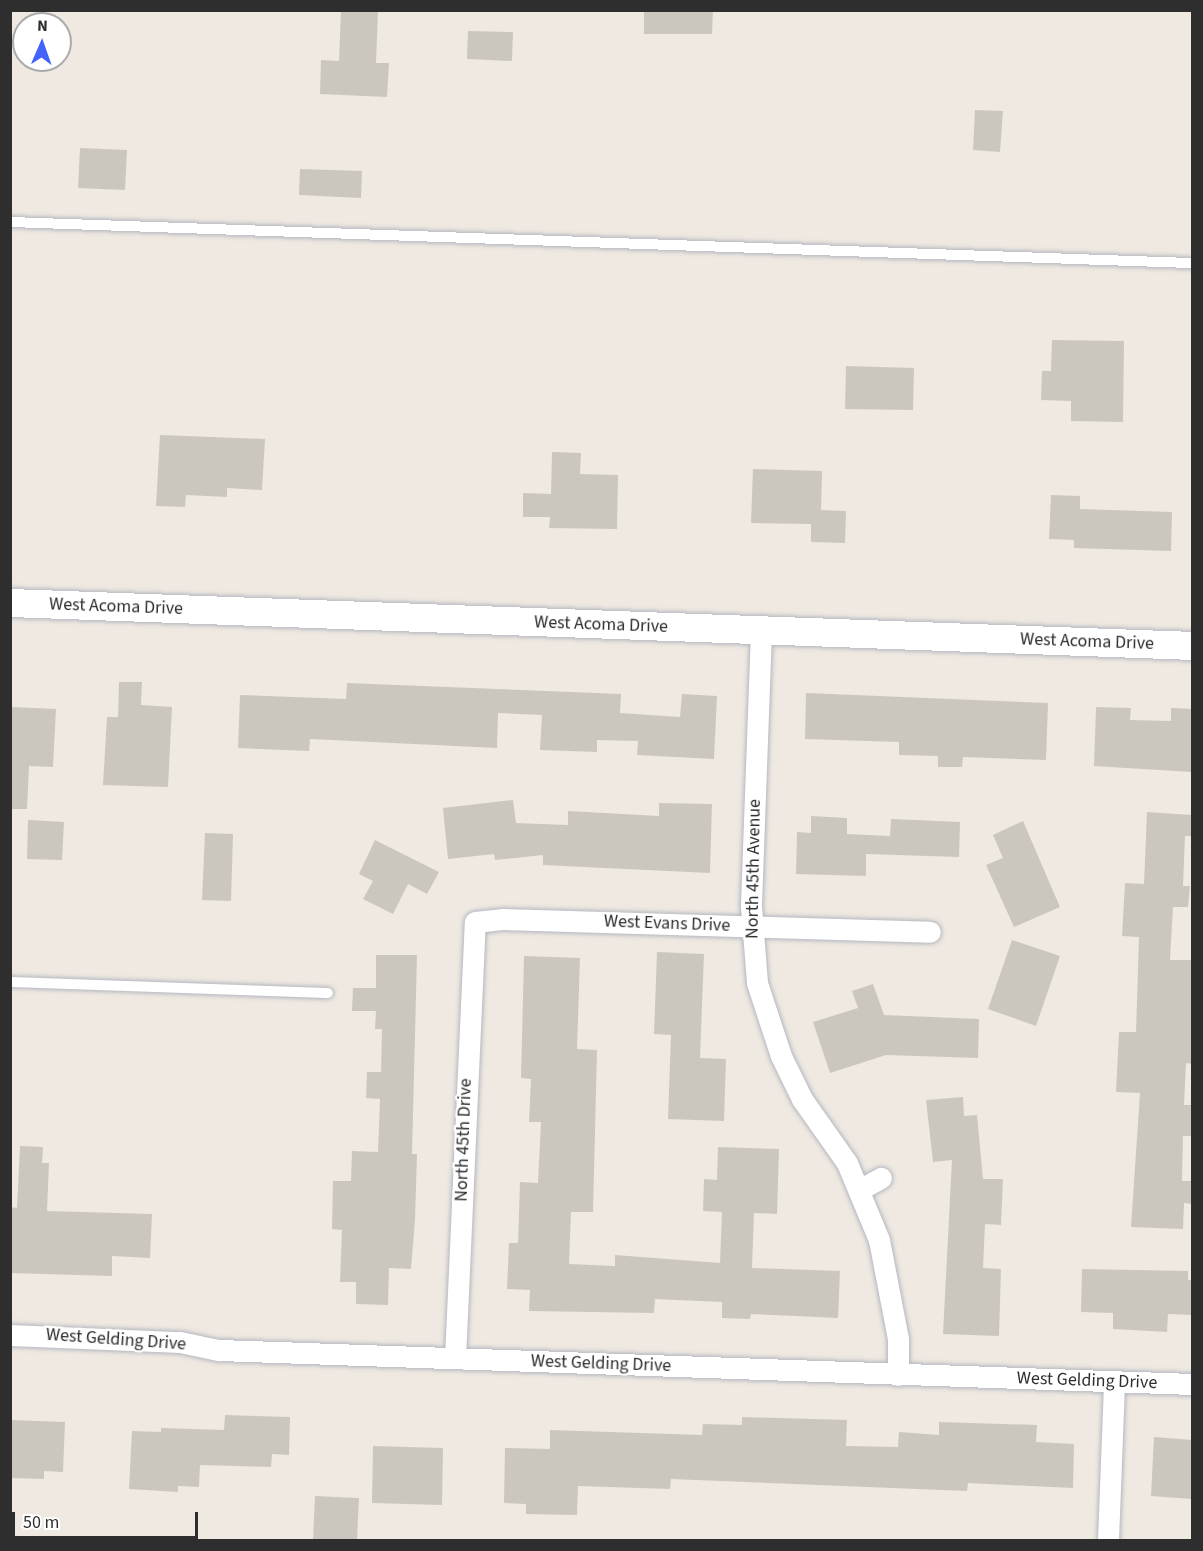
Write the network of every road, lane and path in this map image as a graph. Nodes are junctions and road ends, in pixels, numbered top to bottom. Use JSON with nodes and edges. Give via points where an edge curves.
{"nodes":[{"id":1,"x":10,"y":222,"type":"edge"},
{"id":2,"x":1192,"y":263,"type":"edge"},
{"id":3,"x":10,"y":603,"type":"edge"},
{"id":4,"x":761,"y":631,"type":"junction"},
{"id":5,"x":1192,"y":646,"type":"edge"},
{"id":6,"x":476,"y":922,"type":"joint"},
{"id":7,"x":751,"y":927,"type":"junction"},
{"id":8,"x":930,"y":932,"type":"dead end"},
{"id":9,"x":10,"y":982,"type":"edge"},
{"id":10,"x":328,"y":993,"type":"dead end"},
{"id":11,"x":881,"y":1178,"type":"dead end"},
{"id":12,"x":859,"y":1190,"type":"junction"},
{"id":13,"x":10,"y":1335,"type":"edge"},
{"id":14,"x":455,"y":1358,"type":"junction"},
{"id":15,"x":898,"y":1375,"type":"junction"},
{"id":16,"x":1114,"y":1382,"type":"junction"},
{"id":17,"x":1192,"y":1384,"type":"edge"},
{"id":18,"x":1108,"y":1540,"type":"edge"}],
"edges":[{"from":1,"to":2,"type":"lane"},
{"from":3,"to":4,"type":"street","name":"West Acoma Drive"},
{"from":4,"to":5,"type":"street","name":"West Acoma Drive"},
{"from":4,"to":7,"type":"street","name":"North 45th Avenue"},
{"from":6,"to":7,"type":"street","name":"West Evans Drive","via":[[502,919]]},
{"from":6,"to":14,"type":"street","name":"North 45th Drive"},
{"from":7,"to":8,"type":"street","name":"West Evans Drive"},
{"from":7,"to":12,"type":"street","name":"North 45th Avenue","via":[[757,983],[781,1056],[802,1099],[847,1163]]},
{"from":9,"to":10,"type":"lane"},
{"from":11,"to":12,"type":"street"},
{"from":12,"to":15,"type":"street","name":"North 45th Avenue","via":[[879,1240],[888,1282],[898,1339]]},
{"from":13,"to":14,"type":"street","name":"West Gelding Drive","via":[[180,1342],[219,1350]]},
{"from":14,"to":15,"type":"street","name":"West Gelding Drive"},
{"from":15,"to":16,"type":"street","name":"West Gelding Drive"},
{"from":16,"to":17,"type":"street","name":"West Gelding Drive"},
{"from":16,"to":18,"type":"street"}]}
